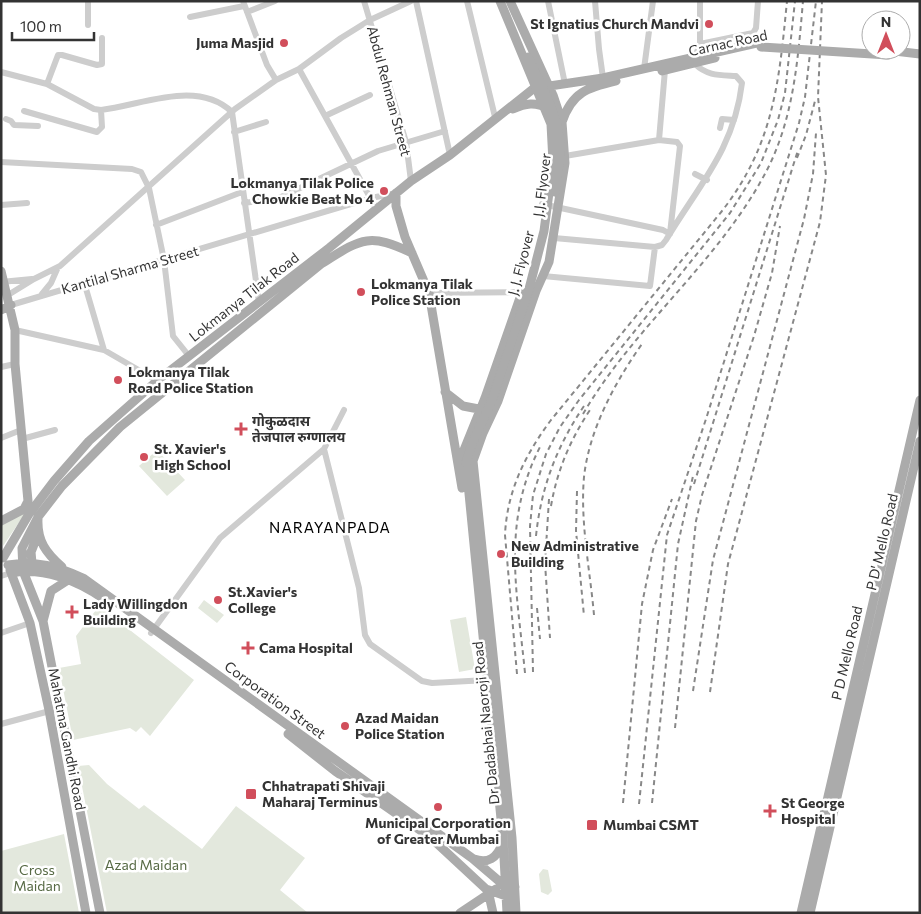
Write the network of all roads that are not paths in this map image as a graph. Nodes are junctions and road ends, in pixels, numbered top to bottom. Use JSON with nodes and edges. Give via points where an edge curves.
{"nodes":[{"id":1,"x":88,"y":1,"type":"edge"},
{"id":2,"x":275,"y":1,"type":"edge"},
{"id":3,"x":364,"y":1,"type":"edge"},
{"id":4,"x":411,"y":1,"type":"edge"},
{"id":5,"x":416,"y":1,"type":"edge"},
{"id":6,"x":467,"y":1,"type":"edge"},
{"id":7,"x":499,"y":1,"type":"edge"},
{"id":8,"x":505,"y":1,"type":"edge"},
{"id":9,"x":510,"y":1,"type":"edge"},
{"id":10,"x":548,"y":1,"type":"edge"},
{"id":11,"x":595,"y":1,"type":"edge"},
{"id":12,"x":653,"y":1,"type":"edge"},
{"id":13,"x":700,"y":1,"type":"edge"},
{"id":14,"x":758,"y":1,"type":"edge"},
{"id":15,"x":245,"y":6,"type":"edge"},
{"id":16,"x":190,"y":17,"type":"dead end"},
{"id":17,"x":370,"y":20,"type":"junction"},
{"id":18,"x":88,"y":25,"type":"dead end"},
{"id":19,"x":102,"y":38,"type":"dead end"},
{"id":20,"x":700,"y":44,"type":"junction"},
{"id":21,"x":761,"y":44,"type":"junction"},
{"id":22,"x":861,"y":48,"type":"edge"},
{"id":23,"x":861,"y":51,"type":"edge"},
{"id":24,"x":695,"y":61,"type":"junction"},
{"id":25,"x":299,"y":69,"type":"junction"},
{"id":26,"x":644,"y":69,"type":"junction"},
{"id":27,"x":665,"y":70,"type":"junction"},
{"id":28,"x":1,"y":72,"type":"edge"},
{"id":29,"x":603,"y":78,"type":"junction"},
{"id":30,"x":276,"y":80,"type":"junction"},
{"id":31,"x":47,"y":84,"type":"junction"},
{"id":32,"x":565,"y":84,"type":"junction"},
{"id":33,"x":548,"y":86,"type":"junction"},
{"id":34,"x":533,"y":89,"type":"junction"},
{"id":35,"x":370,"y":95,"type":"dead end"},
{"id":36,"x":538,"y":103,"type":"junction"},
{"id":37,"x":102,"y":110,"type":"junction"},
{"id":38,"x":24,"y":111,"type":"dead end"},
{"id":39,"x":232,"y":112,"type":"junction"},
{"id":40,"x":325,"y":116,"type":"junction"},
{"id":41,"x":495,"y":117,"type":"junction"},
{"id":42,"x":6,"y":119,"type":"dead end"},
{"id":43,"x":734,"y":120,"type":"junction"},
{"id":44,"x":266,"y":122,"type":"dead end"},
{"id":45,"x":562,"y":122,"type":"junction"},
{"id":46,"x":38,"y":126,"type":"dead end"},
{"id":47,"x":720,"y":128,"type":"dead end"},
{"id":48,"x":445,"y":131,"type":"junction"},
{"id":49,"x":234,"y":132,"type":"junction"},
{"id":50,"x":659,"y":140,"type":"junction"},
{"id":51,"x":406,"y":142,"type":"junction"},
{"id":52,"x":450,"y":154,"type":"junction"},
{"id":53,"x":565,"y":156,"type":"junction"},
{"id":54,"x":1,"y":162,"type":"edge"},
{"id":55,"x":352,"y":165,"type":"junction"},
{"id":56,"x":695,"y":174,"type":"dead end"},
{"id":57,"x":707,"y":180,"type":"junction"},
{"id":58,"x":411,"y":181,"type":"junction"},
{"id":59,"x":148,"y":188,"type":"junction"},
{"id":60,"x":242,"y":192,"type":"junction"},
{"id":61,"x":396,"y":193,"type":"junction"},
{"id":62,"x":371,"y":198,"type":"junction"},
{"id":63,"x":27,"y":203,"type":"dead end"},
{"id":64,"x":244,"y":203,"type":"junction"},
{"id":65,"x":542,"y":204,"type":"dead end"},
{"id":66,"x":1,"y":205,"type":"edge"},
{"id":67,"x":559,"y":207,"type":"junction"},
{"id":68,"x":377,"y":210,"type":"junction"},
{"id":69,"x":156,"y":226,"type":"junction"},
{"id":70,"x":670,"y":234,"type":"junction"},
{"id":71,"x":249,"y":236,"type":"junction"},
{"id":72,"x":554,"y":238,"type":"junction"},
{"id":73,"x":655,"y":247,"type":"junction"},
{"id":74,"x":412,"y":253,"type":"junction"},
{"id":75,"x":164,"y":260,"type":"junction"},
{"id":76,"x":58,"y":268,"type":"junction"},
{"id":77,"x":1,"y":271,"type":"edge"},
{"id":78,"x":541,"y":278,"type":"junction"},
{"id":79,"x":34,"y":279,"type":"junction"},
{"id":80,"x":3,"y":282,"type":"edge"},
{"id":81,"x":84,"y":282,"type":"junction"},
{"id":82,"x":522,"y":292,"type":"joint"},
{"id":83,"x":429,"y":293,"type":"junction"},
{"id":84,"x":41,"y":295,"type":"junction"},
{"id":85,"x":5,"y":297,"type":"edge"},
{"id":86,"x":259,"y":302,"type":"junction"},
{"id":87,"x":11,"y":305,"type":"junction"},
{"id":88,"x":1,"y":310,"type":"edge"},
{"id":89,"x":15,"y":330,"type":"junction"},
{"id":90,"x":104,"y":350,"type":"junction"},
{"id":91,"x":189,"y":356,"type":"junction"},
{"id":92,"x":15,"y":364,"type":"junction"},
{"id":93,"x":1,"y":367,"type":"edge"},
{"id":94,"x":158,"y":380,"type":"junction"},
{"id":95,"x":168,"y":387,"type":"junction"},
{"id":96,"x":445,"y":392,"type":"junction"},
{"id":97,"x":920,"y":400,"type":"edge"},
{"id":98,"x":498,"y":401,"type":"junction"},
{"id":99,"x":344,"y":410,"type":"dead end"},
{"id":100,"x":479,"y":411,"type":"junction"},
{"id":101,"x":54,"y":430,"type":"dead end"},
{"id":102,"x":21,"y":434,"type":"junction"},
{"id":103,"x":1,"y":438,"type":"edge"},
{"id":104,"x":920,"y":441,"type":"edge"},
{"id":105,"x":324,"y":449,"type":"junction"},
{"id":106,"x":911,"y":460,"type":"junction"},
{"id":107,"x":463,"y":464,"type":"junction"},
{"id":108,"x":26,"y":486,"type":"junction"},
{"id":109,"x":35,"y":506,"type":"junction"},
{"id":110,"x":38,"y":517,"type":"junction"},
{"id":111,"x":1,"y":521,"type":"edge"},
{"id":112,"x":476,"y":532,"type":"junction"},
{"id":113,"x":38,"y":534,"type":"junction"},
{"id":114,"x":32,"y":563,"type":"junction"},
{"id":115,"x":5,"y":564,"type":"edge"},
{"id":116,"x":23,"y":567,"type":"junction"},
{"id":117,"x":64,"y":569,"type":"junction"},
{"id":118,"x":1,"y":576,"type":"edge"},
{"id":119,"x":68,"y":580,"type":"junction"},
{"id":120,"x":43,"y":621,"type":"junction"},
{"id":121,"x":30,"y":623,"type":"junction"},
{"id":122,"x":153,"y":631,"type":"junction"},
{"id":123,"x":1,"y":633,"type":"edge"},
{"id":124,"x":487,"y":680,"type":"junction"},
{"id":125,"x":61,"y":708,"type":"junction"},
{"id":126,"x":49,"y":710,"type":"junction"},
{"id":127,"x":1,"y":724,"type":"edge"},
{"id":128,"x":338,"y":768,"type":"junction"},
{"id":129,"x":503,"y":839,"type":"junction"},
{"id":130,"x":472,"y":858,"type":"junction"},
{"id":131,"x":508,"y":888,"type":"junction"},
{"id":132,"x":491,"y":894,"type":"junction"},
{"id":133,"x":86,"y":913,"type":"edge"},
{"id":134,"x":100,"y":913,"type":"edge"},
{"id":135,"x":460,"y":913,"type":"edge"},
{"id":136,"x":493,"y":913,"type":"edge"},
{"id":137,"x":507,"y":913,"type":"edge"},
{"id":138,"x":516,"y":913,"type":"edge"},
{"id":139,"x":801,"y":913,"type":"edge"},
{"id":140,"x":810,"y":913,"type":"edge"}],
"edges":[{"from":1,"to":18,"type":"street"},
{"from":2,"to":15,"type":"street"},
{"from":3,"to":17,"type":"street","name":"Abdul Rehman Street"},
{"from":4,"to":17,"type":"street"},
{"from":5,"to":48,"type":"street"},
{"from":6,"to":41,"type":"street"},
{"from":7,"to":34,"type":"main road"},
{"from":7,"to":107,"type":"main road","name":"J. J. Flyover","bridge":true,"via":[[551,124],[553,162],[544,231],[529,289],[492,400]]},
{"from":8,"to":78,"type":"main road","name":"J.J. Flyover","bridge":true,"via":[[548,98],[557,123],[560,145]]},
{"from":9,"to":33,"type":"main road"},
{"from":10,"to":32,"type":"street"},
{"from":11,"to":29,"type":"street"},
{"from":12,"to":26,"type":"street"},
{"from":13,"to":20,"type":"street"},
{"from":14,"to":20,"type":"street","via":[[753,33]]},
{"from":15,"to":16,"type":"street"},
{"from":15,"to":30,"type":"street","via":[[267,66]]},
{"from":17,"to":25,"type":"street"},
{"from":17,"to":51,"type":"street","name":"Abdul Rehman Street"},
{"from":19,"to":31,"type":"street","via":[[102,64],[58,55]]},
{"from":20,"to":24,"type":"street"},
{"from":21,"to":22,"type":"main road","name":"Carnac Road","via":[[772,40]]},
{"from":21,"to":23,"type":"main road","name":"Carnac Road","bridge":true},
{"from":21,"to":24,"type":"main road","name":"Carnac Road"},
{"from":24,"to":26,"type":"main road","name":"Carnac Road"},
{"from":24,"to":27,"type":"main road","name":"Carnac Road"},
{"from":24,"to":43,"type":"street","via":[[702,71],[736,76],[741,80]]},
{"from":25,"to":30,"type":"street"},
{"from":25,"to":40,"type":"street"},
{"from":26,"to":29,"type":"main road","name":"Carnac Road"},
{"from":27,"to":45,"type":"main road","name":"Carnac Road","via":[[588,89],[575,97]]},
{"from":27,"to":50,"type":"street"},
{"from":28,"to":31,"type":"street"},
{"from":29,"to":32,"type":"main road","name":"Carnac Road"},
{"from":30,"to":39,"type":"street"},
{"from":31,"to":37,"type":"street","via":[[94,109]]},
{"from":32,"to":33,"type":"main road","name":"Carnac Road"},
{"from":33,"to":34,"type":"main road","name":"Carnac Road"},
{"from":33,"to":45,"type":"main road"},
{"from":34,"to":36,"type":"main road"},
{"from":34,"to":41,"type":"main road","name":"Lokmanya Tilak Road"},
{"from":35,"to":40,"type":"street"},
{"from":36,"to":41,"type":"main road","via":[[524,104]]},
{"from":36,"to":45,"type":"main road","via":[[554,111]]},
{"from":37,"to":38,"type":"street","via":[[102,127],[97,132]]},
{"from":37,"to":39,"type":"street","via":[[193,95],[208,98]]},
{"from":39,"to":49,"type":"street"},
{"from":39,"to":59,"type":"street"},
{"from":40,"to":55,"type":"street"},
{"from":41,"to":52,"type":"main road","name":"Lokmanya Tilak Road"},
{"from":42,"to":46,"type":"street","via":[[14,125]]},
{"from":43,"to":47,"type":"street","via":[[722,118]]},
{"from":43,"to":57,"type":"street"},
{"from":44,"to":49,"type":"street"},
{"from":45,"to":53,"type":"main road"},
{"from":48,"to":51,"type":"street"},
{"from":48,"to":52,"type":"street"},
{"from":49,"to":60,"type":"street"},
{"from":50,"to":53,"type":"street"},
{"from":50,"to":70,"type":"street","via":[[677,142],[680,146]]},
{"from":51,"to":55,"type":"street","via":[[378,151]]},
{"from":51,"to":58,"type":"street","name":"Abdul Rehman Street"},
{"from":52,"to":58,"type":"main road","name":"Lokmanya Tilak Road"},
{"from":53,"to":67,"type":"main road"},
{"from":54,"to":59,"type":"street","via":[[132,169],[144,175]]},
{"from":55,"to":62,"type":"street"},
{"from":55,"to":64,"type":"street","via":[[279,198]]},
{"from":56,"to":57,"type":"street"},
{"from":57,"to":70,"type":"street"},
{"from":58,"to":61,"type":"main road","name":"Lokmanya Tilak Road"},
{"from":59,"to":69,"type":"street"},
{"from":59,"to":76,"type":"street"},
{"from":60,"to":64,"type":"street"},
{"from":60,"to":69,"type":"street"},
{"from":61,"to":62,"type":"street","name":"Kantilal Sharma Street"},
{"from":61,"to":68,"type":"main road","name":"Lokmanya Tilak Road"},
{"from":61,"to":74,"type":"main road","via":[[396,206]]},
{"from":62,"to":68,"type":"street"},
{"from":62,"to":71,"type":"street","name":"Kantilal Sharma Street"},
{"from":63,"to":66,"type":"street"},
{"from":64,"to":71,"type":"street"},
{"from":65,"to":67,"type":"street"},
{"from":67,"to":70,"type":"street"},
{"from":67,"to":72,"type":"main road"},
{"from":68,"to":86,"type":"main road","name":"Lokmanya Tilak Road"},
{"from":69,"to":75,"type":"street"},
{"from":70,"to":73,"type":"street","via":[[662,245]]},
{"from":71,"to":75,"type":"street","name":"Kantilal Sharma Street"},
{"from":71,"to":86,"type":"street"},
{"from":72,"to":73,"type":"street"},
{"from":72,"to":78,"type":"main road","via":[[549,262]]},
{"from":73,"to":78,"type":"street","via":[[650,286]]},
{"from":74,"to":83,"type":"main road"},
{"from":74,"to":95,"type":"main road","name":"Lokmanya Tilak Road","via":[[378,239],[368,239],[346,248],[295,284]]},
{"from":75,"to":81,"type":"street","name":"Kantilal Sharma Street"},
{"from":75,"to":91,"type":"street","via":[[173,336]]},
{"from":76,"to":79,"type":"street"},
{"from":76,"to":84,"type":"street"},
{"from":77,"to":80,"type":"main road"},
{"from":78,"to":98,"type":"main road"},
{"from":79,"to":80,"type":"street"},
{"from":79,"to":85,"type":"street"},
{"from":80,"to":85,"type":"main road"},
{"from":81,"to":84,"type":"street","name":"Kantilal Sharma Street"},
{"from":81,"to":90,"type":"street"},
{"from":82,"to":83,"type":"street"},
{"from":82,"to":100,"type":"main road"},
{"from":83,"to":96,"type":"main road"},
{"from":84,"to":87,"type":"street","name":"Kantilal Sharma Street"},
{"from":85,"to":87,"type":"main road"},
{"from":86,"to":91,"type":"main road","name":"Lokmanya Tilak Road"},
{"from":87,"to":88,"type":"main road"},
{"from":87,"to":89,"type":"main road"},
{"from":89,"to":90,"type":"street"},
{"from":89,"to":92,"type":"main road"},
{"from":90,"to":94,"type":"street"},
{"from":91,"to":94,"type":"main road","name":"Lokmanya Tilak Road"},
{"from":92,"to":93,"type":"street"},
{"from":92,"to":102,"type":"main road"},
{"from":94,"to":95,"type":"street"},
{"from":94,"to":109,"type":"main road","name":"Lokmanya Tilak Road","via":[[88,441]]},
{"from":95,"to":110,"type":"main road","name":"Lokmanya Tilak Road","via":[[120,427],[62,486]]},
{"from":96,"to":100,"type":"main road","via":[[454,401]]},
{"from":96,"to":107,"type":"main road"},
{"from":97,"to":106,"type":"main road","name":"P D Mello Road"},
{"from":98,"to":100,"type":"main road","via":[[489,410]]},
{"from":98,"to":112,"type":"main road","via":[[474,461]]},
{"from":99,"to":105,"type":"street"},
{"from":100,"to":107,"type":"main road","via":[[465,444]]},
{"from":101,"to":102,"type":"street"},
{"from":102,"to":103,"type":"street"},
{"from":102,"to":108,"type":"main road"},
{"from":104,"to":106,"type":"main road","name":"P D' Mello Road"},
{"from":105,"to":122,"type":"street","via":[[220,538]]},
{"from":105,"to":124,"type":"street","via":[[359,588],[365,635],[370,644],[422,681]]},
{"from":106,"to":139,"type":"main road","name":"P D Mello Road"},
{"from":106,"to":140,"type":"main road","name":"P D' Mello Road"},
{"from":107,"to":112,"type":"main road","name":"J. J. Flyover"},
{"from":108,"to":109,"type":"main road"},
{"from":108,"to":111,"type":"main road","via":[[28,501],[24,509]]},
{"from":109,"to":110,"type":"main road"},
{"from":109,"to":115,"type":"main road","name":"Lokmanya Tilak Road"},
{"from":110,"to":113,"type":"main road"},
{"from":110,"to":116,"type":"main road","name":"Lokmanya Tilak Road","via":[[22,548]]},
{"from":112,"to":124,"type":"main road","name":"Dr Dadabhai Naoroji Road"},
{"from":112,"to":131,"type":"main road","name":"Dr Dadabhai Naoroji Road","via":[[512,838]]},
{"from":113,"to":114,"type":"main road","via":[[31,552]]},
{"from":113,"to":117,"type":"main road","via":[[47,554]]},
{"from":114,"to":116,"type":"main road","name":"Corporation Street"},
{"from":114,"to":117,"type":"main road","name":"Corporation Street"},
{"from":115,"to":116,"type":"main road","name":"Corporation Street"},
{"from":115,"to":118,"type":"street"},
{"from":115,"to":121,"type":"main road","name":"Mahatma Gandhi Road"},
{"from":116,"to":119,"type":"main road","name":"Corporation Street"},
{"from":116,"to":120,"type":"main road"},
{"from":117,"to":122,"type":"main road","name":"Corporation Street","via":[[104,592]]},
{"from":119,"to":120,"type":"main road","via":[[50,591]]},
{"from":119,"to":122,"type":"main road","name":"Corporation Street"},
{"from":120,"to":125,"type":"main road"},
{"from":121,"to":123,"type":"street"},
{"from":121,"to":126,"type":"main road","name":"Mahatma Gandhi Road"},
{"from":122,"to":128,"type":"main road","name":"Corporation Street"},
{"from":124,"to":129,"type":"main road","name":"Dr Dadabhai Naoroji Road"},
{"from":125,"to":126,"type":"street"},
{"from":125,"to":134,"type":"main road"},
{"from":126,"to":127,"type":"street"},
{"from":126,"to":133,"type":"main road","name":"Mahatma Gandhi Road"},
{"from":128,"to":130,"type":"main road","name":"Corporation Street"},
{"from":128,"to":132,"type":"main road","name":"Corporation Street","via":[[407,820]]},
{"from":129,"to":130,"type":"main road","via":[[500,850],[491,860],[484,862]]},
{"from":129,"to":131,"type":"main road","name":"Dr Dadabhai Naoroji Road"},
{"from":130,"to":131,"type":"main road","name":"Corporation Street"},
{"from":131,"to":132,"type":"main road","name":"Corporation Street"},
{"from":131,"to":137,"type":"main road","name":"Dr Dadabhai Naoroji Road"},
{"from":131,"to":138,"type":"main road","name":"Dr Dadabhai Naoroji Road"},
{"from":132,"to":135,"type":"main road"},
{"from":132,"to":136,"type":"main road"}]}
